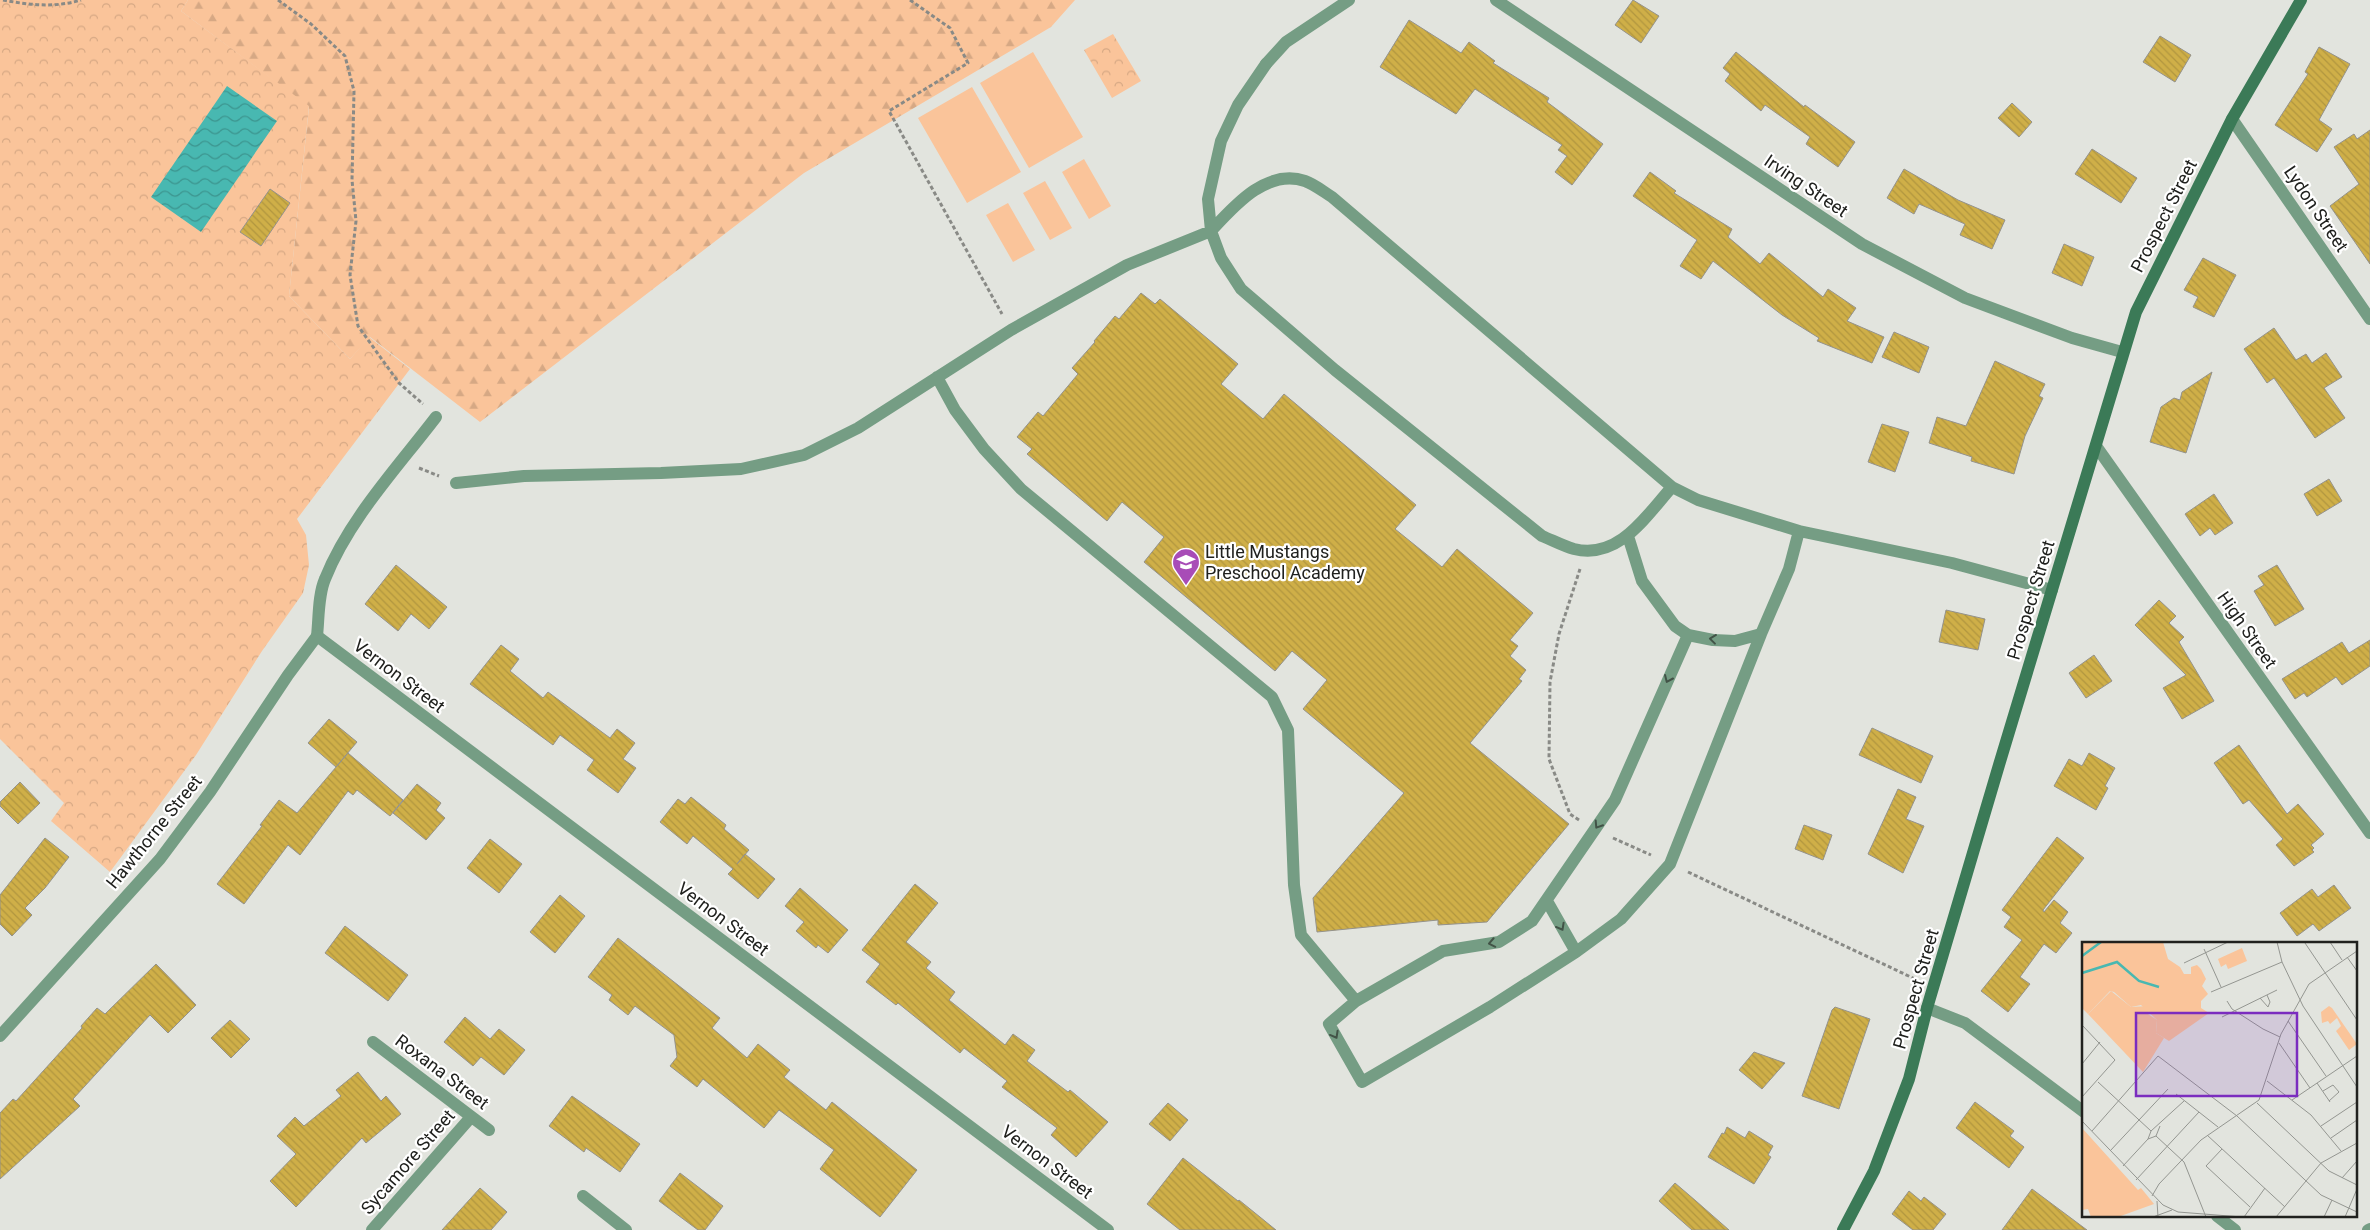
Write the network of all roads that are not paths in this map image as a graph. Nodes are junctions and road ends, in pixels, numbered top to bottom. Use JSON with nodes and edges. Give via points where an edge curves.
{"nodes":[{"id":1,"x":1349,"y":0,"type":"edge"},
{"id":2,"x":1496,"y":0,"type":"edge"},
{"id":3,"x":2300,"y":0,"type":"edge"},
{"id":4,"x":2232,"y":119,"type":"junction"},
{"id":5,"x":1211,"y":231,"type":"junction"},
{"id":6,"x":2370,"y":319,"type":"edge"},
{"id":7,"x":2122,"y":352,"type":"junction"},
{"id":8,"x":937,"y":377,"type":"junction"},
{"id":9,"x":436,"y":417,"type":"road end"},
{"id":10,"x":2096,"y":446,"type":"junction"},
{"id":11,"x":456,"y":482,"type":"road end"},
{"id":12,"x":1672,"y":487,"type":"junction"},
{"id":13,"x":1799,"y":532,"type":"junction"},
{"id":14,"x":1628,"y":536,"type":"junction"},
{"id":15,"x":2052,"y":590,"type":"junction"},
{"id":16,"x":1761,"y":634,"type":"junction"},
{"id":17,"x":1688,"y":635,"type":"junction"},
{"id":18,"x":317,"y":636,"type":"junction"},
{"id":19,"x":2370,"y":833,"type":"edge"},
{"id":20,"x":1547,"y":901,"type":"junction"},
{"id":21,"x":1576,"y":952,"type":"junction"},
{"id":22,"x":1356,"y":1001,"type":"junction"},
{"id":23,"x":1927,"y":1008,"type":"junction"},
{"id":24,"x":0,"y":1036,"type":"edge"},
{"id":25,"x":373,"y":1042,"type":"dead end"},
{"id":26,"x":2082,"y":1111,"type":"edge"},
{"id":27,"x":471,"y":1117,"type":"junction"},
{"id":28,"x":489,"y":1130,"type":"dead end"},
{"id":29,"x":583,"y":1196,"type":"dead end"},
{"id":30,"x":2220,"y":1218,"type":"edge"},
{"id":31,"x":372,"y":1230,"type":"edge"},
{"id":32,"x":626,"y":1230,"type":"edge"},
{"id":33,"x":1108,"y":1230,"type":"edge"},
{"id":34,"x":1843,"y":1230,"type":"edge"},
{"id":35,"x":2234,"y":1230,"type":"edge"}],
"edges":[{"from":1,"to":5,"type":"street","via":[[1286,42],[1266,64],[1238,105],[1221,141],[1208,199]]},
{"from":2,"to":7,"type":"street","name":"Irving Street","via":[[1862,244],[1965,298],[2072,338]]},
{"from":3,"to":4,"type":"street","name":"Prospect Street"},
{"from":4,"to":6,"type":"street","name":"Lydon Street"},
{"from":4,"to":7,"type":"street","name":"Prospect Street","via":[[2136,312]]},
{"from":5,"to":8,"type":"street","via":[[1127,265],[1011,330]]},
{"from":5,"to":12,"type":"street","via":[[1256,189],[1280,179],[1305,180],[1332,197]]},
{"from":5,"to":14,"type":"street","via":[[1221,258],[1241,289],[1335,370],[1542,536],[1575,549],[1605,549]]},
{"from":7,"to":10,"type":"street","name":"Prospect Street"},
{"from":8,"to":11,"type":"street","via":[[858,428],[804,455],[741,469],[524,476]]},
{"from":8,"to":22,"type":"street","via":[[972,434],[1021,489],[1272,697],[1288,730],[1294,885],[1301,935]]},
{"from":9,"to":18,"type":"street","via":[[344,540],[324,581]]},
{"from":10,"to":15,"type":"street","name":"Prospect Street"},
{"from":10,"to":19,"type":"street","name":"High Street"},
{"from":12,"to":13,"type":"street","via":[[1698,500]]},
{"from":12,"to":14,"type":"street"},
{"from":13,"to":15,"type":"street","via":[[1952,563]]},
{"from":13,"to":16,"type":"street","via":[[1789,569]]},
{"from":14,"to":17,"type":"street","via":[[1642,581],[1675,626]]},
{"from":15,"to":23,"type":"street","name":"Prospect Street"},
{"from":16,"to":17,"type":"street","one_way":true,"via":[[1735,640]]},
{"from":16,"to":21,"type":"street","via":[[1670,864],[1621,919]]},
{"from":17,"to":20,"type":"street","one_way":true,"via":[[1615,800]]},
{"from":18,"to":24,"type":"street","name":"Hawthorne Street","via":[[160,859]]},
{"from":18,"to":33,"type":"street","name":"Vernon Street"},
{"from":20,"to":21,"type":"street","one_way":true},
{"from":20,"to":22,"type":"street","one_way":true,"via":[[1532,921],[1499,942],[1442,951]]},
{"from":22,"to":21,"type":"street","one_way":true,"via":[[1329,1024],[1362,1082]]},
{"from":23,"to":26,"type":"street","via":[[1965,1023]]},
{"from":23,"to":34,"type":"street","name":"Prospect Street","via":[[1909,1079],[1874,1171]]},
{"from":25,"to":27,"type":"street","name":"Roxana Street"},
{"from":27,"to":28,"type":"street","name":"Roxana Street"},
{"from":27,"to":31,"type":"street","name":"Sycamore Street"},
{"from":29,"to":32,"type":"street"},
{"from":30,"to":35,"type":"street"}]}
